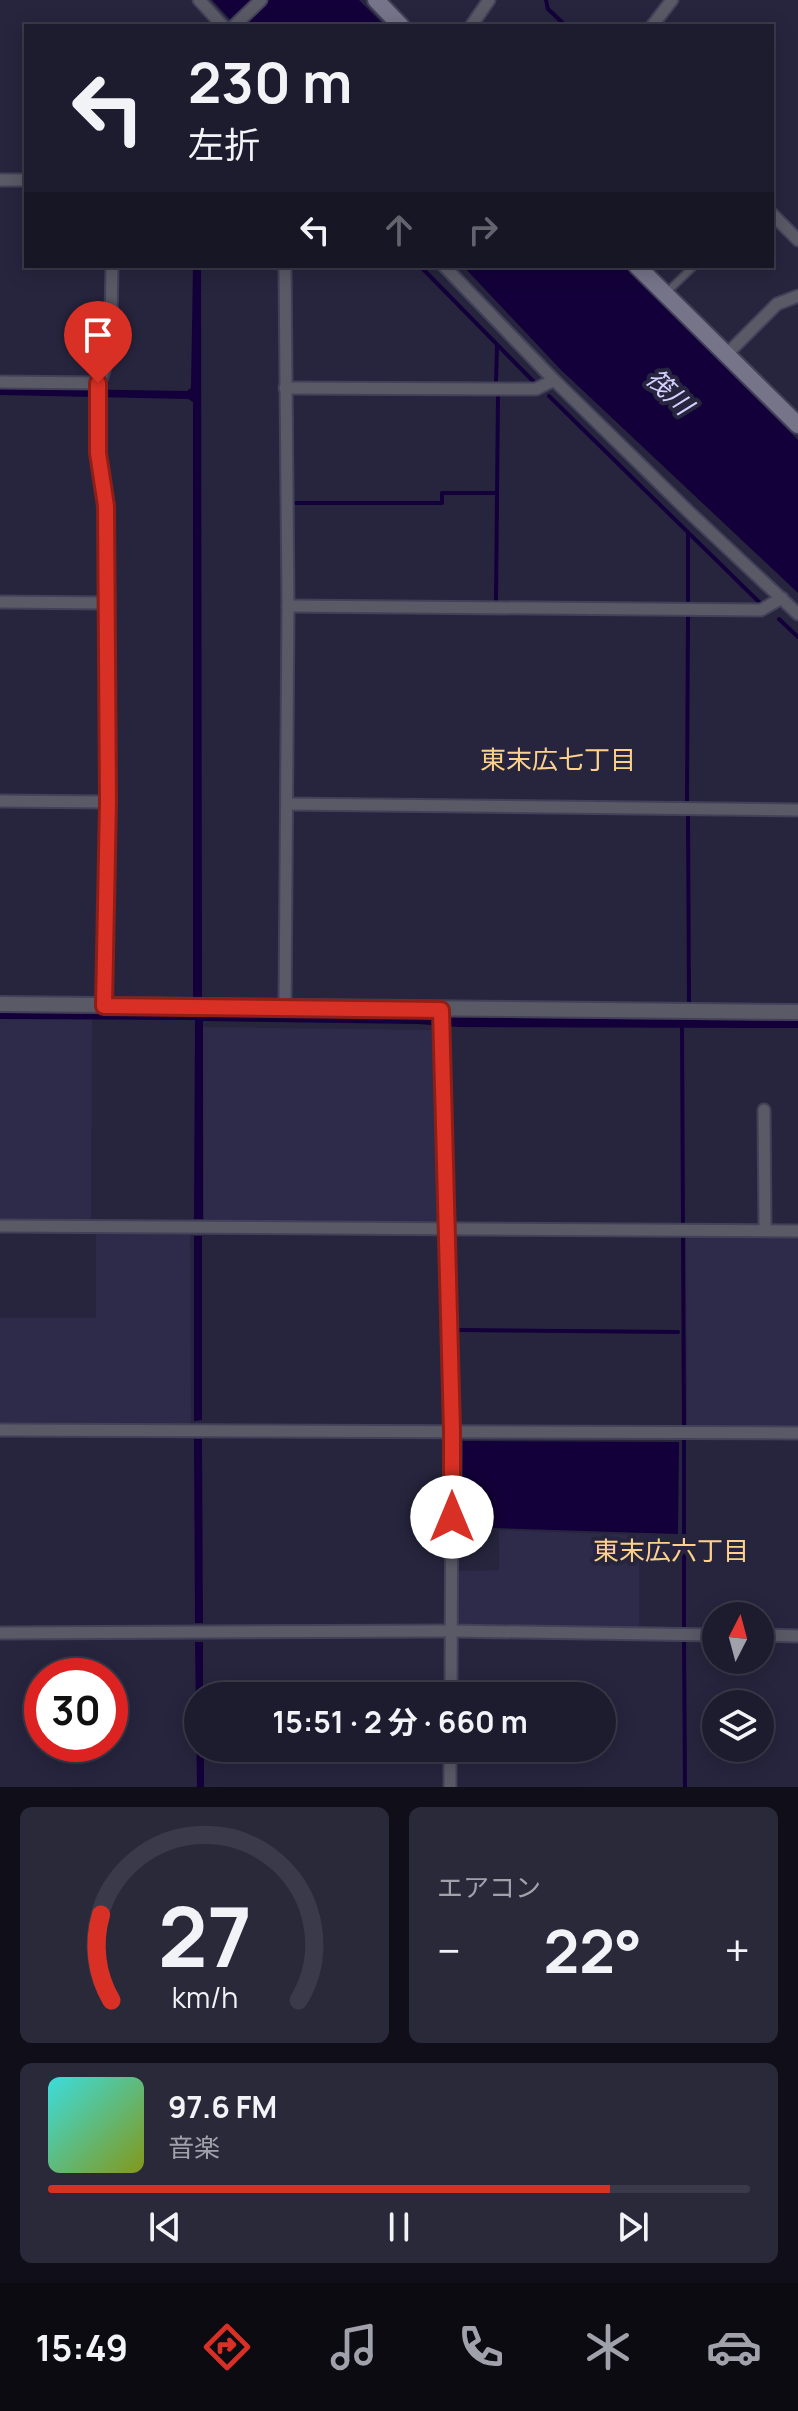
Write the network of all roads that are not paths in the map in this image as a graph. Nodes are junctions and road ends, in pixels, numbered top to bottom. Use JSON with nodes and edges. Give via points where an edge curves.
{"nodes":[{"id":1,"x":199,"y":0,"type":"edge"},
{"id":2,"x":261,"y":0,"type":"edge"},
{"id":3,"x":376,"y":0,"type":"edge"},
{"id":4,"x":489,"y":0,"type":"edge"},
{"id":5,"x":672,"y":0,"type":"edge"},
{"id":6,"x":221,"y":24,"type":"edge"},
{"id":7,"x":236,"y":24,"type":"edge"},
{"id":8,"x":399,"y":24,"type":"edge"},
{"id":9,"x":472,"y":24,"type":"edge"},
{"id":10,"x":654,"y":24,"type":"edge"},
{"id":11,"x":0,"y":180,"type":"edge"},
{"id":12,"x":24,"y":180,"type":"edge"},
{"id":13,"x":774,"y":216,"type":"edge"},
{"id":14,"x":798,"y":240,"type":"edge"},
{"id":15,"x":112,"y":268,"type":"edge"},
{"id":16,"x":285,"y":268,"type":"edge"},
{"id":17,"x":446,"y":268,"type":"edge"},
{"id":18,"x":639,"y":268,"type":"edge"},
{"id":19,"x":692,"y":268,"type":"edge"},
{"id":20,"x":665,"y":294,"type":"junction"},
{"id":21,"x":798,"y":296,"type":"edge"},
{"id":22,"x":726,"y":355,"type":"junction"},
{"id":23,"x":554,"y":380,"type":"junction"},
{"id":24,"x":0,"y":382,"type":"edge"},
{"id":25,"x":285,"y":388,"type":"junction"},
{"id":26,"x":98,"y":390,"type":"junction"},
{"id":27,"x":798,"y":425,"type":"edge"},
{"id":28,"x":782,"y":598,"type":"junction"},
{"id":29,"x":0,"y":602,"type":"edge"},
{"id":30,"x":107,"y":603,"type":"junction"},
{"id":31,"x":288,"y":606,"type":"junction"},
{"id":32,"x":798,"y":614,"type":"edge"},
{"id":33,"x":0,"y":801,"type":"edge"},
{"id":34,"x":108,"y":802,"type":"junction"},
{"id":35,"x":287,"y":804,"type":"junction"},
{"id":36,"x":798,"y":810,"type":"edge"},
{"id":37,"x":0,"y":1004,"type":"edge"},
{"id":38,"x":104,"y":1006,"type":"junction"},
{"id":39,"x":285,"y":1007,"type":"junction"},
{"id":40,"x":798,"y":1012,"type":"edge"},
{"id":41,"x":441,"y":1018,"type":"junction"},
{"id":42,"x":764,"y":1110,"type":"dead end"},
{"id":43,"x":0,"y":1226,"type":"edge"},
{"id":44,"x":446,"y":1228,"type":"junction"},
{"id":45,"x":765,"y":1230,"type":"junction"},
{"id":46,"x":798,"y":1231,"type":"edge"},
{"id":47,"x":0,"y":1430,"type":"edge"},
{"id":48,"x":452,"y":1431,"type":"junction"},
{"id":49,"x":798,"y":1433,"type":"edge"},
{"id":50,"x":451,"y":1631,"type":"junction"},
{"id":51,"x":0,"y":1633,"type":"edge"},
{"id":52,"x":702,"y":1635,"type":"edge"},
{"id":53,"x":774,"y":1635,"type":"edge"},
{"id":54,"x":798,"y":1636,"type":"edge"},
{"id":55,"x":451,"y":1682,"type":"edge"},
{"id":56,"x":450,"y":1762,"type":"edge"},
{"id":57,"x":450,"y":1787,"type":"edge"}],
"edges":[{"from":1,"to":6,"type":"street"},
{"from":2,"to":7,"type":"street"},
{"from":3,"to":8,"type":"main road"},
{"from":4,"to":9,"type":"street"},
{"from":5,"to":10,"type":"street"},
{"from":11,"to":12,"type":"street"},
{"from":13,"to":14,"type":"street"},
{"from":15,"to":26,"type":"street","via":[[111,319]]},
{"from":16,"to":25,"type":"street"},
{"from":17,"to":23,"type":"street"},
{"from":18,"to":20,"type":"main road"},
{"from":19,"to":20,"type":"lane"},
{"from":20,"to":22,"type":"main road"},
{"from":21,"to":22,"type":"street","via":[[777,304]]},
{"from":22,"to":27,"type":"main road"},
{"from":23,"to":25,"type":"street","via":[[536,389]]},
{"from":23,"to":28,"type":"street"},
{"from":24,"to":26,"type":"street"},
{"from":25,"to":31,"type":"street"},
{"from":26,"to":30,"type":"street"},
{"from":28,"to":31,"type":"street","via":[[761,610]]},
{"from":28,"to":32,"type":"street"},
{"from":29,"to":30,"type":"street"},
{"from":30,"to":34,"type":"street"},
{"from":31,"to":35,"type":"street"},
{"from":33,"to":34,"type":"street"},
{"from":34,"to":38,"type":"street"},
{"from":35,"to":36,"type":"street"},
{"from":35,"to":39,"type":"street"},
{"from":37,"to":38,"type":"street"},
{"from":38,"to":39,"type":"street"},
{"from":39,"to":41,"type":"street"},
{"from":40,"to":41,"type":"street"},
{"from":41,"to":44,"type":"street"},
{"from":42,"to":45,"type":"street"},
{"from":43,"to":44,"type":"street"},
{"from":44,"to":45,"type":"street"},
{"from":44,"to":48,"type":"street"},
{"from":45,"to":46,"type":"street"},
{"from":47,"to":48,"type":"street"},
{"from":48,"to":49,"type":"street"},
{"from":48,"to":50,"type":"street"},
{"from":50,"to":51,"type":"street"},
{"from":50,"to":52,"type":"street"},
{"from":50,"to":55,"type":"street"},
{"from":53,"to":54,"type":"street"},
{"from":56,"to":57,"type":"street"}]}
